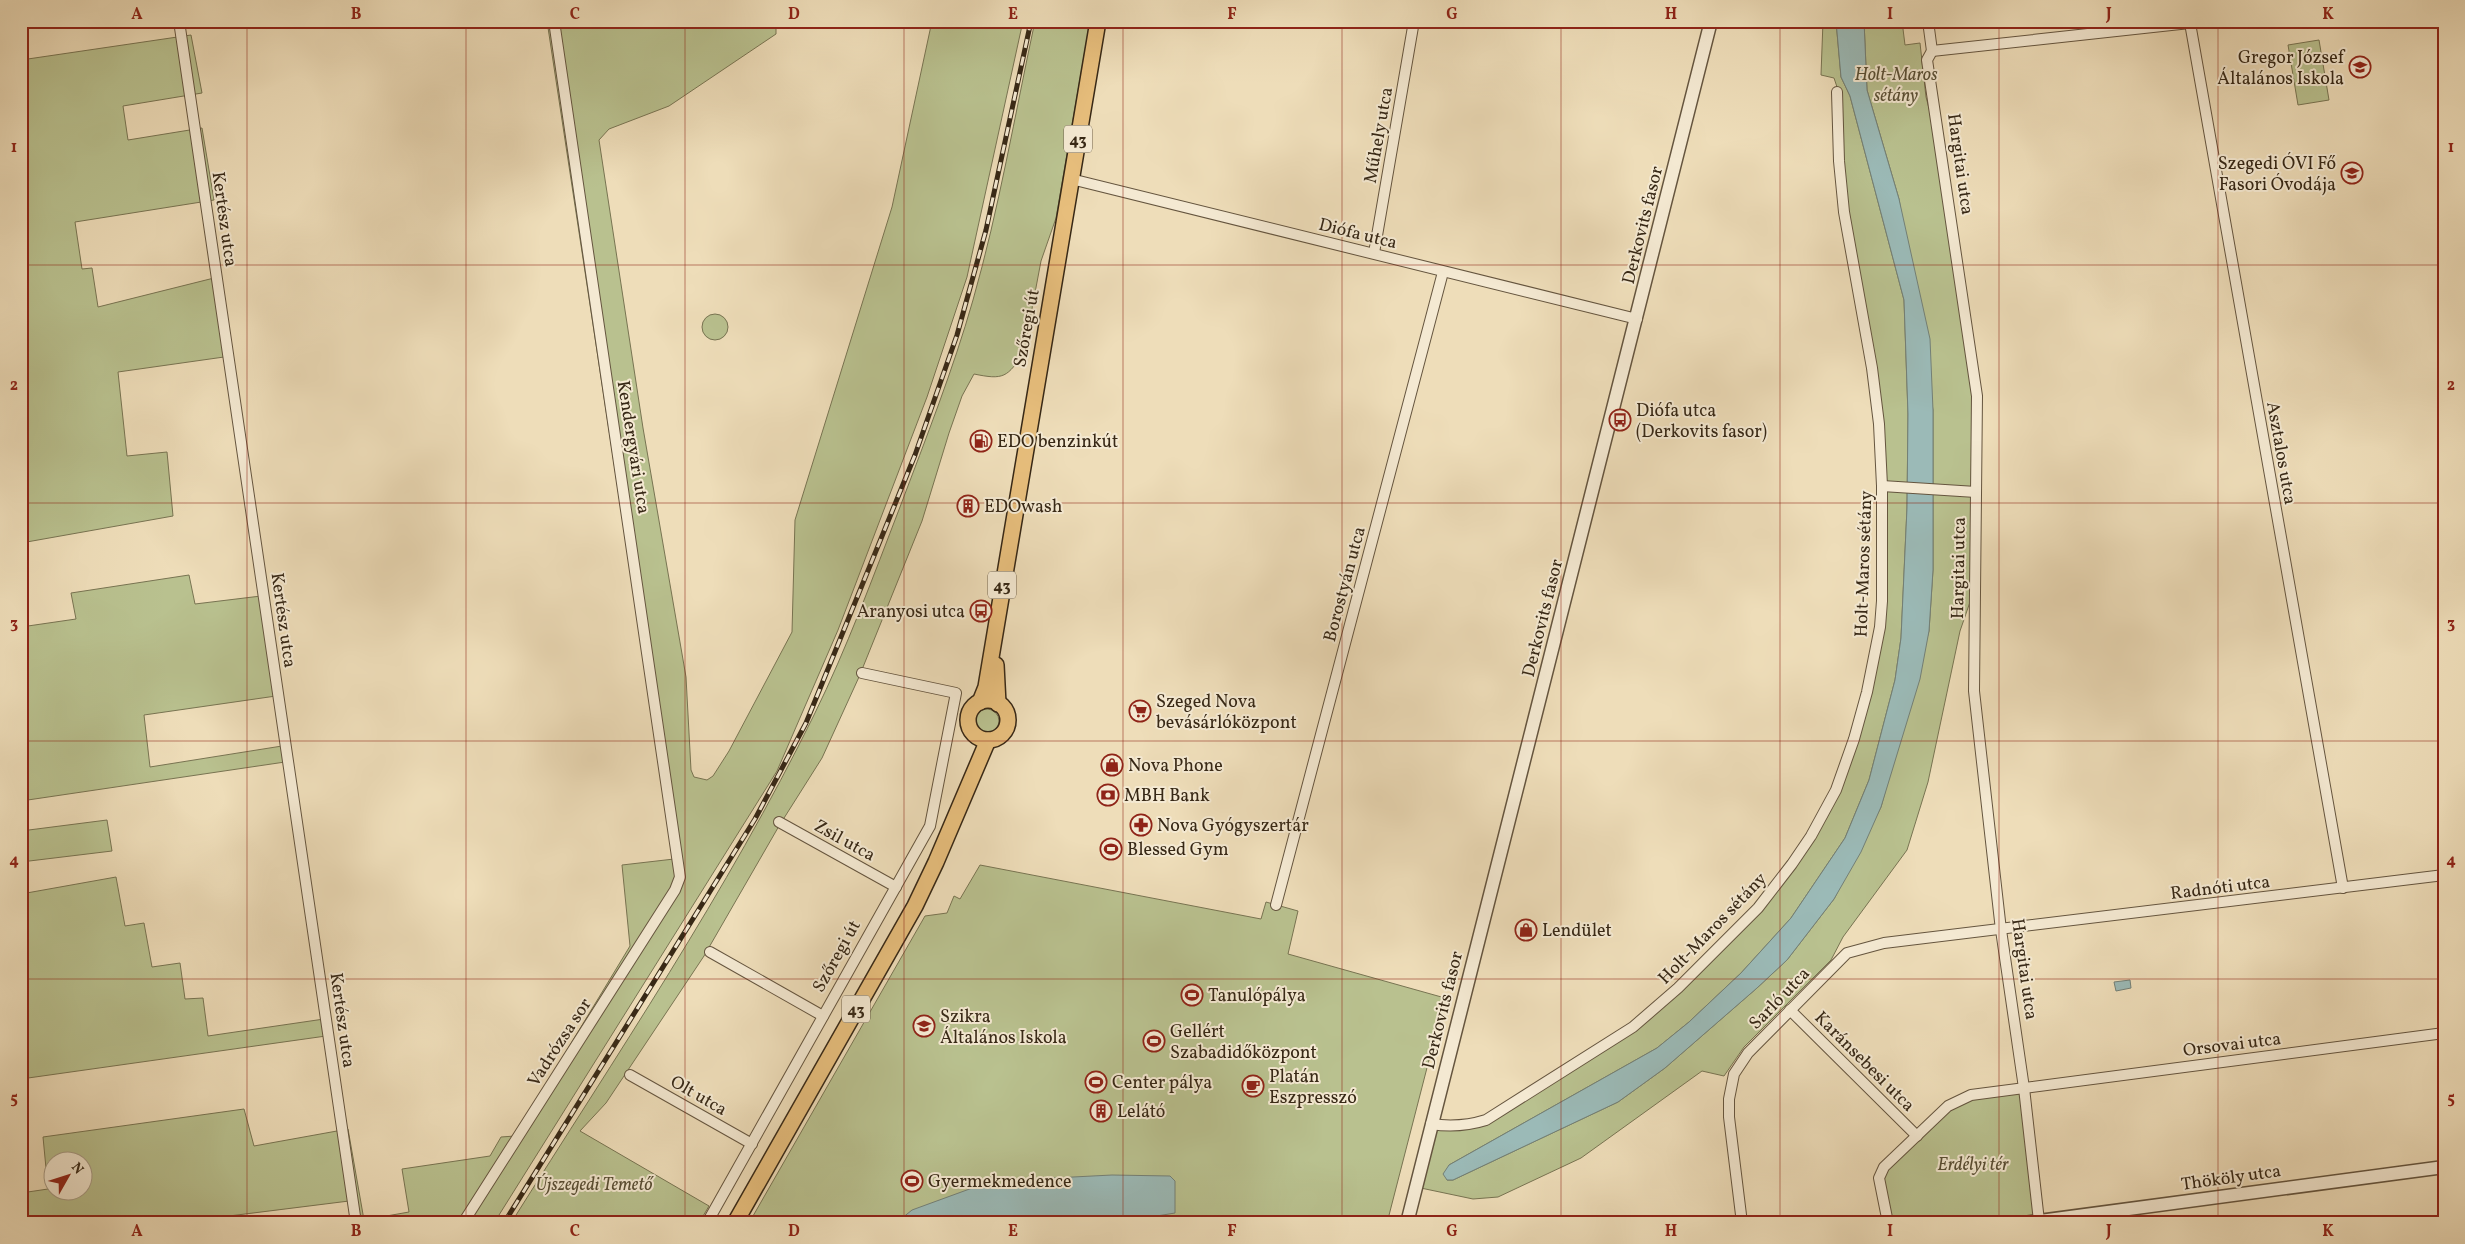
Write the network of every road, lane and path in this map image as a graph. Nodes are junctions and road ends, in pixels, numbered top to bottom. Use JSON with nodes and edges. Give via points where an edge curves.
{"nodes":[{"id":1,"x":179,"y":21,"type":"edge"},
{"id":2,"x":554,"y":21,"type":"edge"},
{"id":3,"x":1098,"y":21,"type":"edge"},
{"id":4,"x":1414,"y":21,"type":"edge"},
{"id":5,"x":1711,"y":21,"type":"edge"},
{"id":6,"x":1928,"y":21,"type":"edge"},
{"id":7,"x":2208,"y":21,"type":"edge"},
{"id":8,"x":2192,"y":22,"type":"edge"},
{"id":9,"x":1932,"y":52,"type":"junction"},
{"id":10,"x":1838,"y":92,"type":"dead end"},
{"id":11,"x":1071,"y":179,"type":"junction"},
{"id":12,"x":1374,"y":254,"type":"junction"},
{"id":13,"x":1443,"y":272,"type":"junction"},
{"id":14,"x":1637,"y":319,"type":"junction"},
{"id":15,"x":1882,"y":486,"type":"junction"},
{"id":16,"x":1976,"y":492,"type":"junction"},
{"id":17,"x":992,"y":641,"type":"junction"},
{"id":18,"x":862,"y":673,"type":"dead end"},
{"id":19,"x":980,"y":702,"type":"junction"},
{"id":20,"x":998,"y":704,"type":"junction"},
{"id":21,"x":982,"y":738,"type":"junction"},
{"id":22,"x":779,"y":822,"type":"dead end"},
{"id":23,"x":2444,"y":875,"type":"edge"},
{"id":24,"x":680,"y":877,"type":"joint"},
{"id":25,"x":896,"y":887,"type":"junction"},
{"id":26,"x":2343,"y":888,"type":"junction"},
{"id":27,"x":1276,"y":905,"type":"dead end"},
{"id":28,"x":2001,"y":930,"type":"junction"},
{"id":29,"x":710,"y":952,"type":"dead end"},
{"id":30,"x":1790,"y":1010,"type":"junction"},
{"id":31,"x":824,"y":1016,"type":"junction"},
{"id":32,"x":2444,"y":1033,"type":"edge"},
{"id":33,"x":630,"y":1075,"type":"dead end"},
{"id":34,"x":2024,"y":1088,"type":"junction"},
{"id":35,"x":1431,"y":1124,"type":"junction"},
{"id":36,"x":1917,"y":1136,"type":"junction"},
{"id":37,"x":752,"y":1144,"type":"junction"},
{"id":38,"x":2444,"y":1167,"type":"edge"},
{"id":39,"x":2040,"y":1222,"type":"edge"},
{"id":40,"x":356,"y":1223,"type":"edge"},
{"id":41,"x":463,"y":1223,"type":"edge"},
{"id":42,"x":706,"y":1223,"type":"edge"},
{"id":43,"x":735,"y":1223,"type":"edge"},
{"id":44,"x":1407,"y":1223,"type":"edge"},
{"id":45,"x":1742,"y":1223,"type":"edge"},
{"id":46,"x":1888,"y":1223,"type":"edge"},
{"id":47,"x":2024,"y":1223,"type":"edge"}],
"edges":[{"from":1,"to":40,"type":"street","name":"Kertész utca"},
{"from":2,"to":24,"type":"street","name":"Kendergyári utca"},
{"from":3,"to":11,"type":"main road","name":"Szőregi út","number":"43"},
{"from":4,"to":12,"type":"street","name":"Műhely utca"},
{"from":5,"to":14,"type":"street","name":"Derkovits fasor"},
{"from":6,"to":9,"type":"street","name":"Hargitai utca"},
{"from":7,"to":8,"type":"street"},
{"from":8,"to":9,"type":"street"},
{"from":8,"to":26,"type":"street","name":"Asztalos utca"},
{"from":9,"to":16,"type":"street","name":"Hargitai utca","via":[[1927,60],[1977,396]]},
{"from":10,"to":15,"type":"street","name":"Holt-Maros sétány","via":[[1844,212],[1872,368]]},
{"from":11,"to":12,"type":"street","name":"Diófa utca"},
{"from":11,"to":17,"type":"main road","name":"Szőregi út","number":"43"},
{"from":12,"to":13,"type":"street","name":"Diófa utca"},
{"from":13,"to":14,"type":"street","name":"Diófa utca"},
{"from":13,"to":27,"type":"street","name":"Borostyán utca"},
{"from":14,"to":35,"type":"street","name":"Derkovits fasor"},
{"from":15,"to":16,"type":"street"},
{"from":15,"to":35,"type":"street","name":"Holt-Maros sétány","via":[[1882,601],[1868,692],[1836,790],[1792,864],[1768,897],[1678,988],[1633,1027],[1486,1120],[1450,1127]]},
{"from":16,"to":28,"type":"street","name":"Hargitai utca","via":[[1974,691]]},
{"from":17,"to":19,"type":"main road","name":"Szőregi út","number":"43","via":[[986,687]]},
{"from":17,"to":20,"type":"main road","name":"Szőregi út","number":"43"},
{"from":18,"to":25,"type":"street","name":"Szőregi út","via":[[956,693],[930,826]]},
{"from":19,"to":20,"type":"main road"},
{"from":19,"to":21,"type":"main road","name":"Szőregi út","number":"43","via":[[969,715],[969,727]]},
{"from":20,"to":21,"type":"main road","name":"Szőregi út","number":"43","via":[[1006,714],[1007,726],[1000,736]]},
{"from":21,"to":43,"type":"main road","name":"Szőregi út","number":"43","via":[[966,789],[915,906]]},
{"from":22,"to":25,"type":"street","name":"Zsil utca"},
{"from":23,"to":26,"type":"street","name":"Radnóti utca"},
{"from":24,"to":41,"type":"street","name":"Vadrózsa sor"},
{"from":25,"to":31,"type":"street","name":"Szőregi út"},
{"from":26,"to":28,"type":"street","name":"Radnóti utca"},
{"from":28,"to":30,"type":"street","name":"Sarló utca","via":[[1884,943],[1846,953]]},
{"from":28,"to":34,"type":"street","name":"Hargitai utca"},
{"from":29,"to":31,"type":"street"},
{"from":30,"to":36,"type":"street","name":"Karánsebesi utca"},
{"from":30,"to":45,"type":"street","name":"Sarló utca","via":[[1748,1053],[1732,1080],[1729,1117]]},
{"from":31,"to":37,"type":"street","name":"Szőregi út"},
{"from":32,"to":34,"type":"street","name":"Orsovai utca"},
{"from":33,"to":37,"type":"street","name":"Olt utca"},
{"from":34,"to":36,"type":"street","via":[[1959,1099]]},
{"from":34,"to":39,"type":"street"},
{"from":35,"to":44,"type":"street","name":"Derkovits fasor"},
{"from":36,"to":46,"type":"street","via":[[1884,1167],[1880,1178]]},
{"from":37,"to":42,"type":"street","name":"Szőregi út"},
{"from":38,"to":39,"type":"street","name":"Thököly utca"},
{"from":39,"to":47,"type":"street","name":"Thököly utca"}]}
